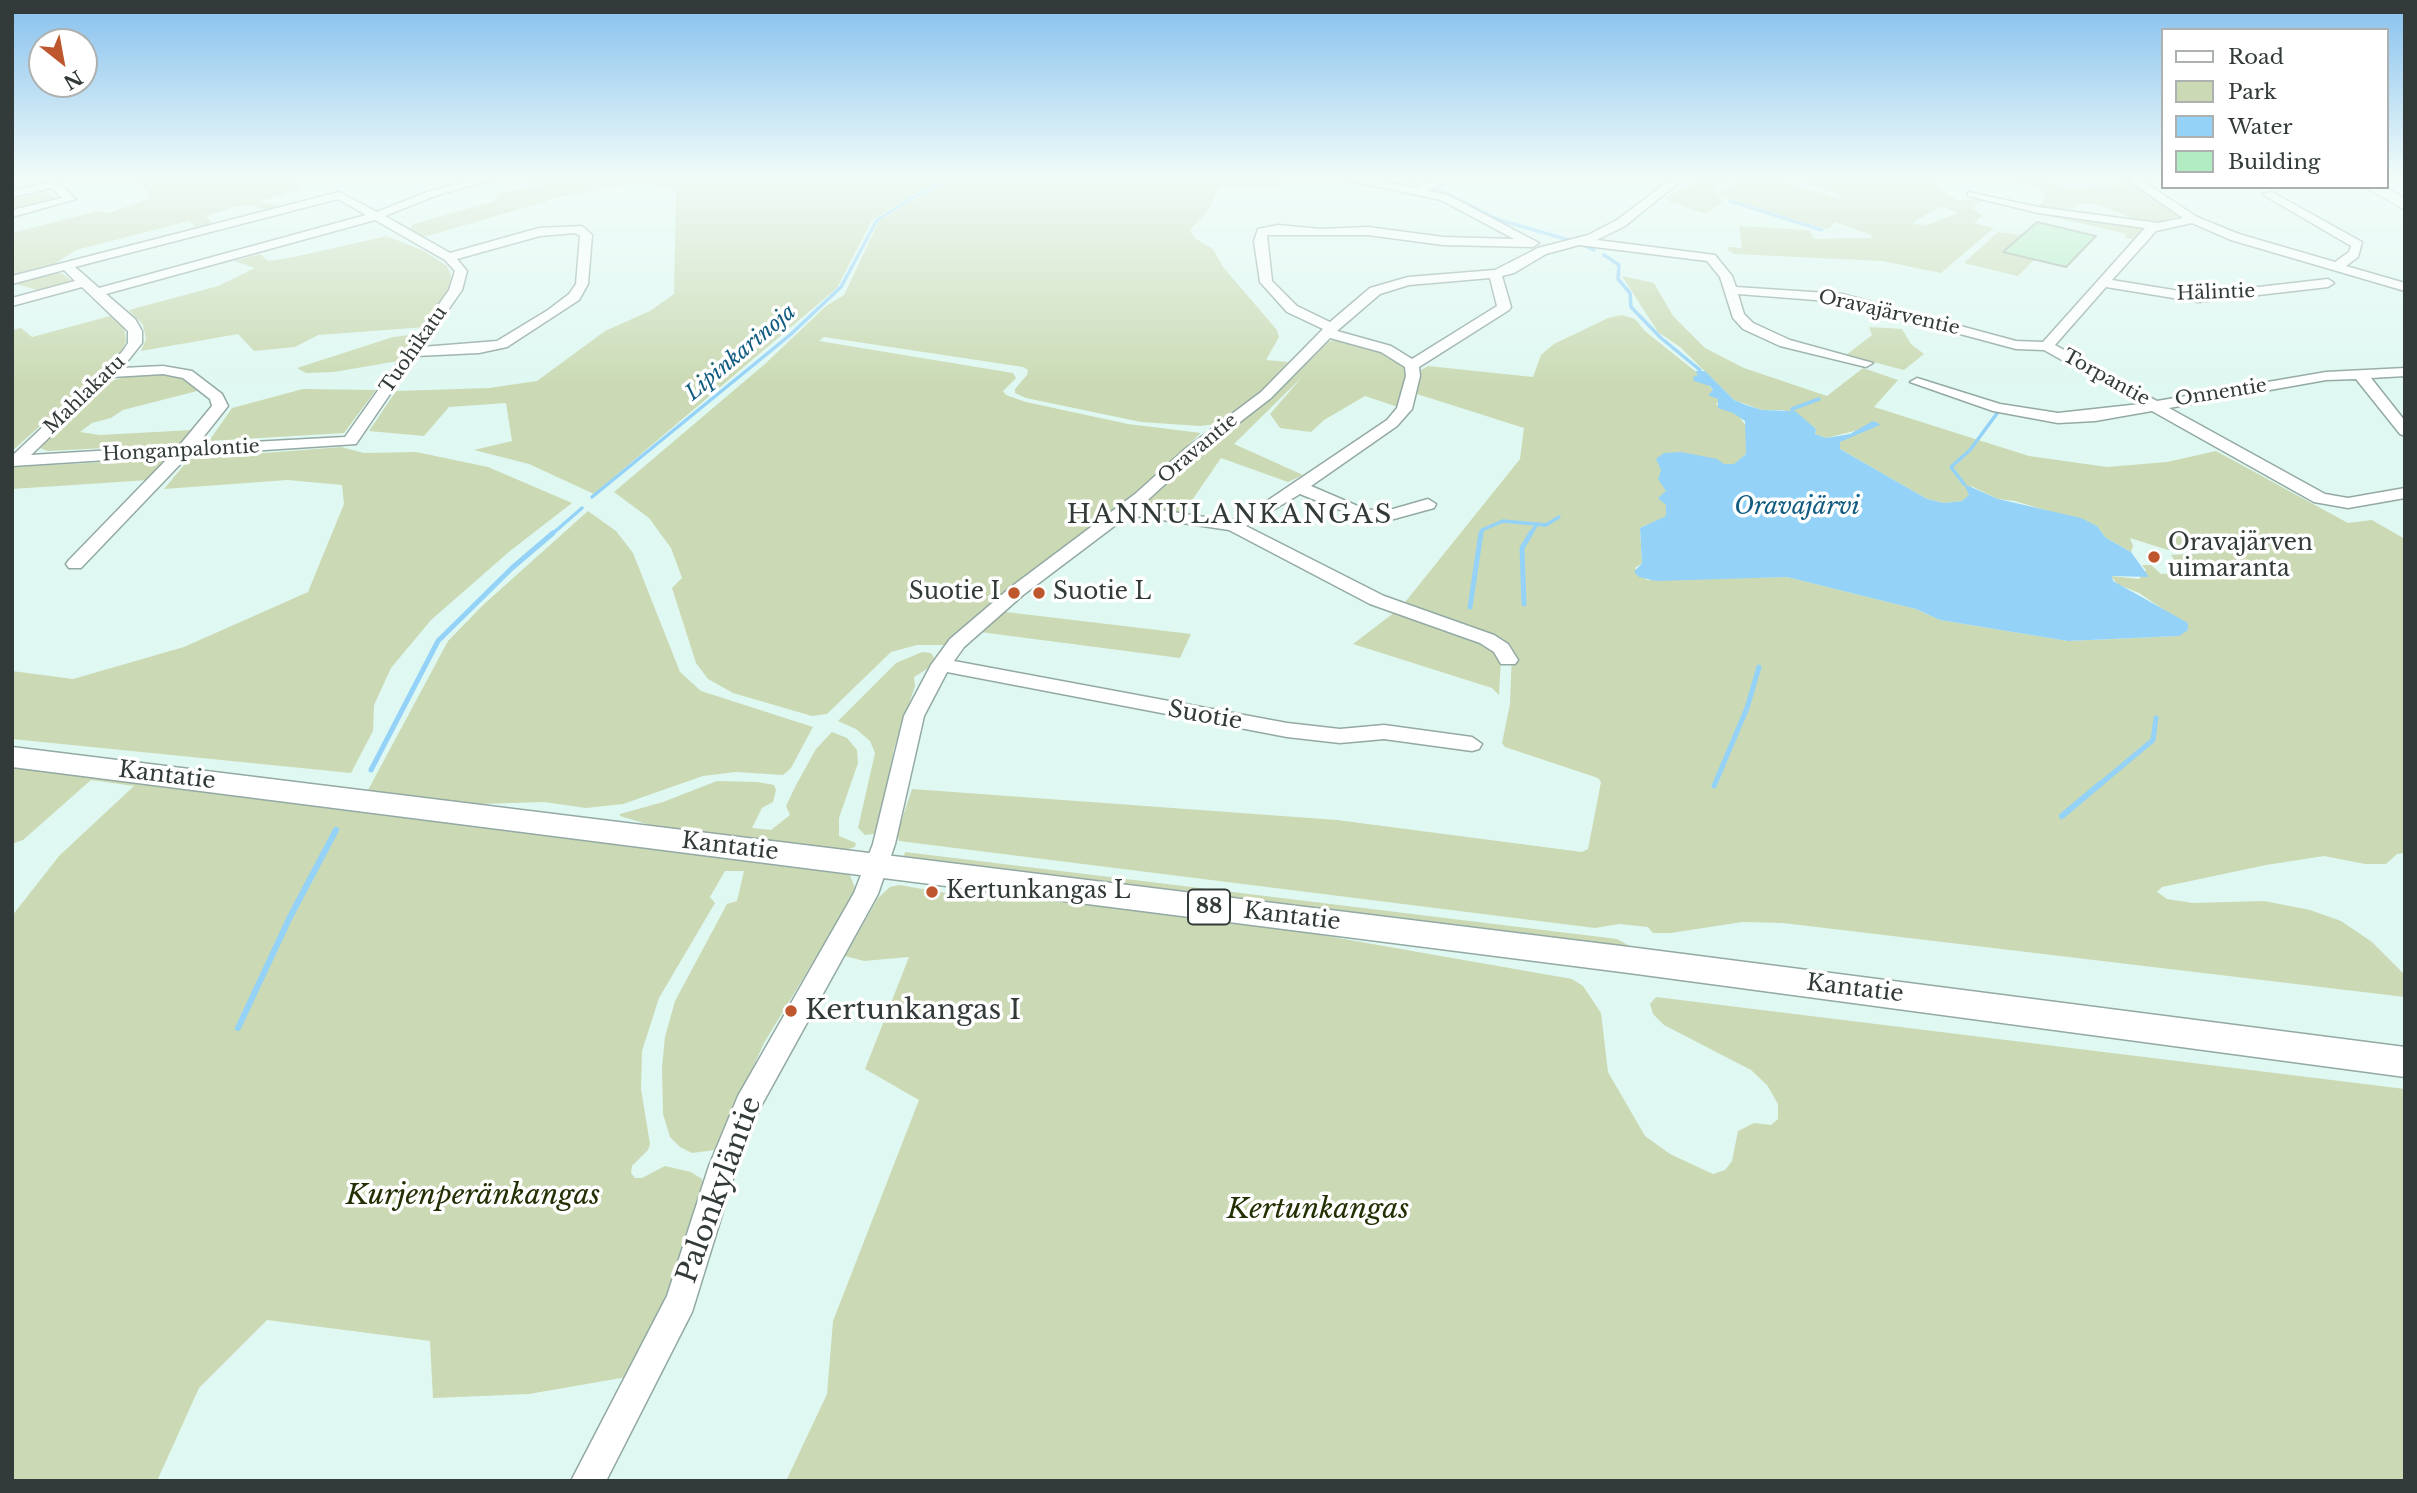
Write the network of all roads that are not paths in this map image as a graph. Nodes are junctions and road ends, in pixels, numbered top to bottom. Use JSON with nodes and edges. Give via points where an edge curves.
{"nodes":[{"id":1,"x":148,"y":245,"type":"edge"},
{"id":2,"x":272,"y":245,"type":"edge"},
{"id":3,"x":427,"y":245,"type":"edge"},
{"id":4,"x":493,"y":245,"type":"edge"},
{"id":5,"x":585,"y":245,"type":"edge"},
{"id":6,"x":1261,"y":245,"type":"edge"},
{"id":7,"x":1539,"y":245,"type":"edge"},
{"id":8,"x":1568,"y":245,"type":"edge"},
{"id":9,"x":1602,"y":245,"type":"edge"},
{"id":10,"x":2139,"y":245,"type":"edge"},
{"id":11,"x":2260,"y":245,"type":"edge"},
{"id":12,"x":2357,"y":245,"type":"edge"},
{"id":13,"x":1552,"y":248,"type":"junction"},
{"id":14,"x":449,"y":257,"type":"junction"},
{"id":15,"x":66,"y":266,"type":"junction"},
{"id":16,"x":2335,"y":268,"type":"junction"},
{"id":17,"x":1495,"y":274,"type":"junction"},
{"id":18,"x":12,"y":280,"type":"edge"},
{"id":19,"x":84,"y":282,"type":"junction"},
{"id":20,"x":2104,"y":282,"type":"junction"},
{"id":21,"x":2328,"y":283,"type":"dead end"},
{"id":22,"x":2405,"y":287,"type":"edge"},
{"id":23,"x":1730,"y":289,"type":"junction"},
{"id":24,"x":97,"y":293,"type":"junction"},
{"id":25,"x":12,"y":302,"type":"edge"},
{"id":26,"x":1330,"y":330,"type":"junction"},
{"id":27,"x":2047,"y":346,"type":"junction"},
{"id":28,"x":414,"y":352,"type":"junction"},
{"id":29,"x":1866,"y":363,"type":"dead end"},
{"id":30,"x":1412,"y":365,"type":"junction"},
{"id":31,"x":2405,"y":372,"type":"edge"},
{"id":32,"x":108,"y":373,"type":"junction"},
{"id":33,"x":2361,"y":375,"type":"junction"},
{"id":34,"x":1917,"y":382,"type":"dead end"},
{"id":35,"x":2153,"y":404,"type":"junction"},
{"id":36,"x":2405,"y":431,"type":"edge"},
{"id":37,"x":350,"y":441,"type":"joint"},
{"id":38,"x":184,"y":451,"type":"junction"},
{"id":39,"x":14,"y":461,"type":"edge"},
{"id":40,"x":1299,"y":487,"type":"junction"},
{"id":41,"x":2405,"y":494,"type":"edge"},
{"id":42,"x":1428,"y":504,"type":"dead end"},
{"id":43,"x":1126,"y":510,"type":"junction"},
{"id":44,"x":1233,"y":526,"type":"junction"},
{"id":45,"x":75,"y":564,"type":"dead end"},
{"id":46,"x":1508,"y":660,"type":"dead end"},
{"id":47,"x":941,"y":666,"type":"junction"},
{"id":48,"x":1472,"y":744,"type":"dead end"},
{"id":49,"x":12,"y":757,"type":"edge"},
{"id":50,"x":877,"y":866,"type":"junction"},
{"id":51,"x":2405,"y":1062,"type":"edge"},
{"id":52,"x":588,"y":1481,"type":"edge"}],
"edges":[{"from":1,"to":15,"type":"street"},
{"from":2,"to":24,"type":"street"},
{"from":3,"to":14,"type":"street"},
{"from":4,"to":14,"type":"street"},
{"from":5,"to":28,"type":"street","via":[[582,284],[574,297],[553,313],[502,344]]},
{"from":6,"to":26,"type":"street","via":[[1266,282],[1282,302]]},
{"from":7,"to":13,"type":"street"},
{"from":8,"to":13,"type":"street"},
{"from":9,"to":23,"type":"street","via":[[1711,258]]},
{"from":10,"to":20,"type":"street","name":"Torpantie"},
{"from":11,"to":16,"type":"street"},
{"from":12,"to":16,"type":"street","via":[[2354,254]]},
{"from":13,"to":17,"type":"street","name":"Oravantie"},
{"from":14,"to":28,"type":"street","name":"Tuohikatu","via":[[461,271],[461,279]]},
{"from":15,"to":18,"type":"street"},
{"from":15,"to":19,"type":"street","name":"Mahlakatu"},
{"from":16,"to":22,"type":"street"},
{"from":17,"to":26,"type":"street","name":"Oravantie","via":[[1390,285],[1366,297]]},
{"from":17,"to":30,"type":"street","via":[[1504,307]]},
{"from":19,"to":24,"type":"street","name":"Mahlakatu"},
{"from":19,"to":25,"type":"street"},
{"from":20,"to":21,"type":"street","name":"Hälintie","via":[[2198,298]]},
{"from":20,"to":27,"type":"street","name":"Torpantie"},
{"from":23,"to":27,"type":"street","name":"Oravajärventie","via":[[1842,298],[2016,345]]},
{"from":23,"to":29,"type":"street","via":[[1738,315],[1756,331]]},
{"from":24,"to":32,"type":"street","name":"Mahlakatu","via":[[135,331],[131,349]]},
{"from":26,"to":30,"type":"street","via":[[1386,349]]},
{"from":26,"to":43,"type":"street","name":"Oravantie","via":[[1278,385]]},
{"from":27,"to":35,"type":"street","name":"Torpantie"},
{"from":28,"to":37,"type":"street","name":"Tuohikatu"},
{"from":30,"to":40,"type":"street","via":[[1400,416]]},
{"from":31,"to":33,"type":"street","name":"Onnentie"},
{"from":32,"to":38,"type":"street","via":[[181,372],[194,376],[217,397],[219,411]]},
{"from":32,"to":39,"type":"street","name":"Mahlakatu"},
{"from":33,"to":35,"type":"street","name":"Onnentie","via":[[2326,376]]},
{"from":33,"to":36,"type":"street"},
{"from":34,"to":35,"type":"street","name":"Onnentie","via":[[2040,417],[2095,416]]},
{"from":35,"to":41,"type":"street","name":"Torpantie","via":[[2307,491],[2341,503]]},
{"from":37,"to":38,"type":"street","name":"Honganpalontie"},
{"from":38,"to":39,"type":"street","name":"Honganpalontie"},
{"from":38,"to":45,"type":"street"},
{"from":40,"to":42,"type":"street","via":[[1365,515],[1394,514]]},
{"from":40,"to":44,"type":"street"},
{"from":43,"to":44,"type":"street"},
{"from":43,"to":47,"type":"street","name":"Oravantie","via":[[986,617],[957,643]]},
{"from":44,"to":46,"type":"street","via":[[1377,600],[1487,639],[1501,648]]},
{"from":47,"to":48,"type":"street","name":"Suotie","via":[[1287,730],[1332,735],[1384,732]]},
{"from":47,"to":50,"type":"street","name":"Oravantie","via":[[914,716]]},
{"from":49,"to":50,"type":"main road","name":"Kantatie","number":"88"},
{"from":50,"to":51,"type":"main road","name":"Kantatie","number":"88"},
{"from":50,"to":52,"type":"street","name":"Palonkyläntie","via":[[856,914],[748,1104],[723,1166],[681,1301]]}]}
